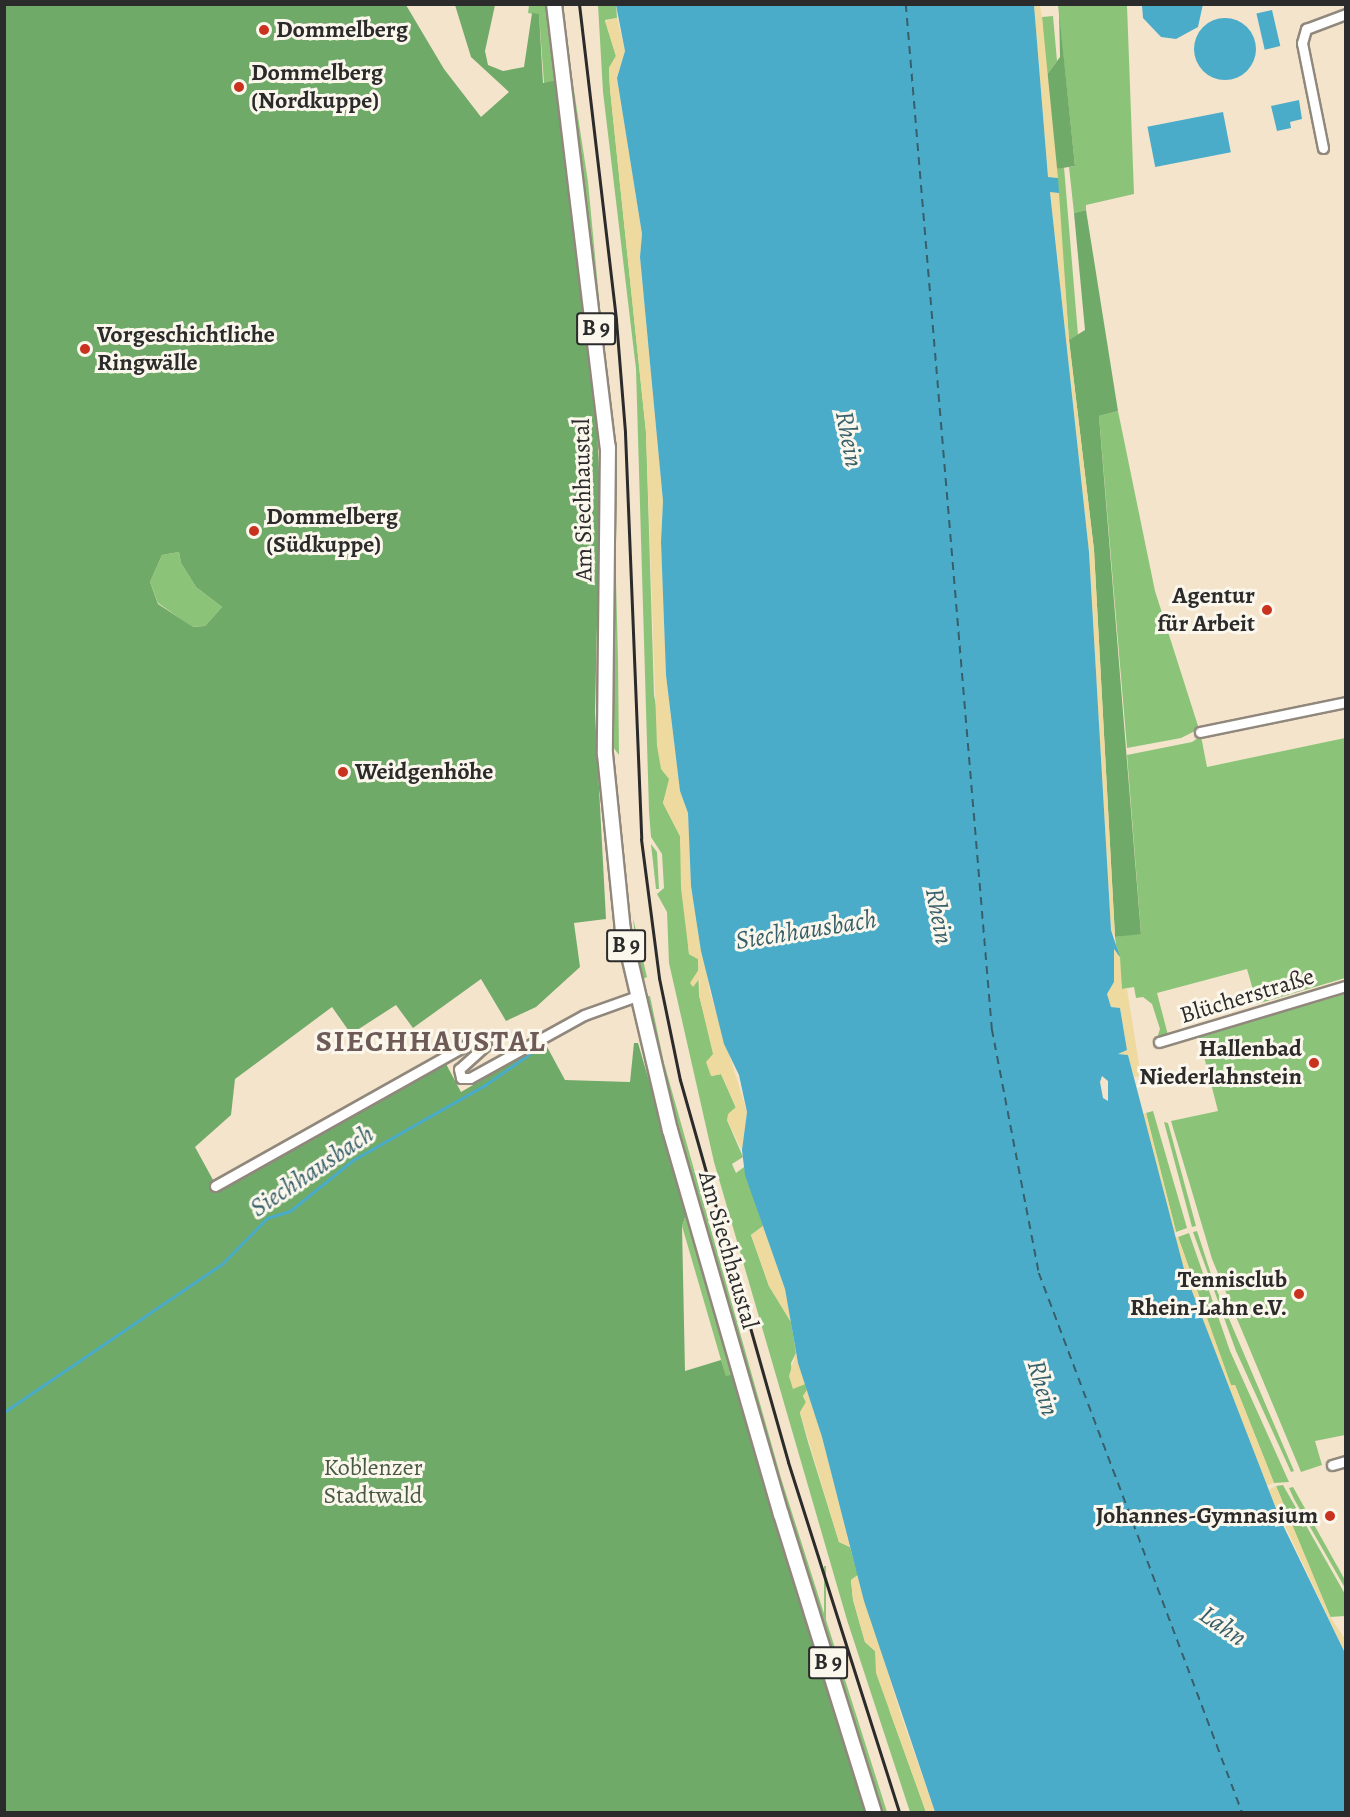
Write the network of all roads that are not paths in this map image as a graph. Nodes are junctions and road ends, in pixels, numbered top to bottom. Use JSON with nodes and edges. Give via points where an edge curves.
{"nodes":[{"id":1,"x":554,"y":4,"type":"edge"},
{"id":2,"x":1346,"y":14,"type":"edge"},
{"id":3,"x":1323,"y":148,"type":"dead end"},
{"id":4,"x":1346,"y":702,"type":"edge"},
{"id":5,"x":1200,"y":732,"type":"dead end"},
{"id":6,"x":1346,"y":986,"type":"edge"},
{"id":7,"x":637,"y":996,"type":"junction"},
{"id":8,"x":1159,"y":1042,"type":"dead end"},
{"id":9,"x":215,"y":1186,"type":"dead end"},
{"id":10,"x":1346,"y":1461,"type":"edge"},
{"id":11,"x":1332,"y":1465,"type":"dead end"},
{"id":12,"x":874,"y":1812,"type":"edge"}],
"edges":[{"from":1,"to":7,"type":"main road","name":"Am Siechhaustal","number":"B 9","via":[[608,447],[605,754],[617,892]]},
{"from":2,"to":3,"type":"street","via":[[1306,29],[1302,43]]},
{"from":4,"to":5,"type":"street"},
{"from":6,"to":8,"type":"street","name":"Blücherstraße"},
{"from":7,"to":9,"type":"street","via":[[584,1015],[470,1078],[461,1078],[459,1069],[486,1045],[484,1037],[479,1038]]},
{"from":7,"to":12,"type":"main road","name":"Am Siechhaustal","number":"B 9","via":[[670,1130],[781,1514]]},
{"from":10,"to":11,"type":"street"}]}
